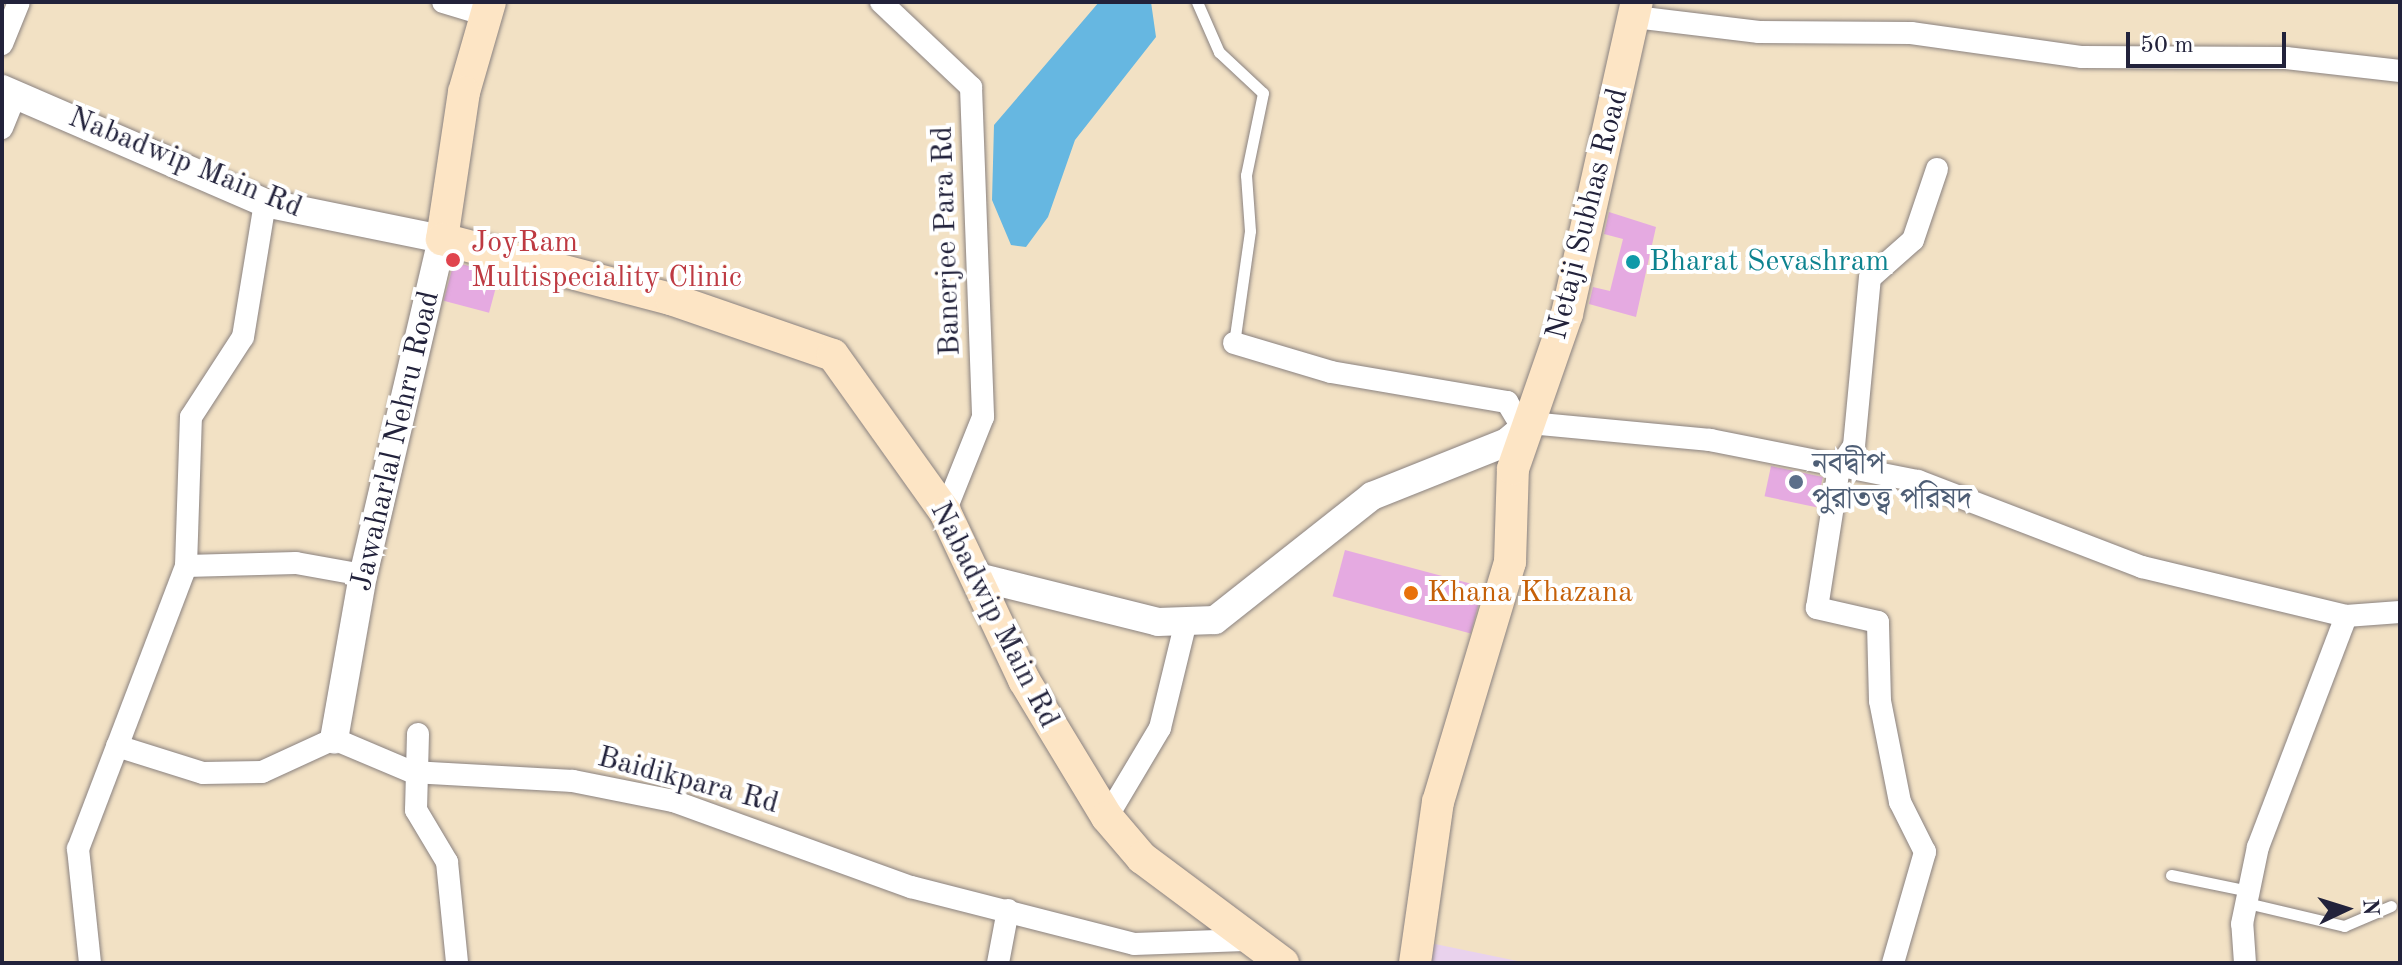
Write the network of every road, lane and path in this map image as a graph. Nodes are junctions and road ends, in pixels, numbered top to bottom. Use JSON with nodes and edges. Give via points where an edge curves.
{"nodes":[{"id":1,"x":19,"y":2,"type":"edge"},
{"id":2,"x":443,"y":2,"type":"edge"},
{"id":3,"x":881,"y":2,"type":"edge"},
{"id":4,"x":1197,"y":2,"type":"edge"},
{"id":5,"x":488,"y":8,"type":"edge"},
{"id":6,"x":1636,"y":10,"type":"edge"},
{"id":7,"x":2,"y":44,"type":"edge"},
{"id":8,"x":2400,"y":71,"type":"edge"},
{"id":9,"x":9,"y":91,"type":"edge"},
{"id":10,"x":2,"y":128,"type":"edge"},
{"id":11,"x":1937,"y":169,"type":"dead end"},
{"id":12,"x":265,"y":203,"type":"junction"},
{"id":13,"x":442,"y":239,"type":"junction"},
{"id":14,"x":1234,"y":343,"type":"joint"},
{"id":15,"x":1524,"y":422,"type":"junction"},
{"id":16,"x":1842,"y":463,"type":"junction"},
{"id":17,"x":945,"y":512,"type":"junction"},
{"id":18,"x":186,"y":566,"type":"junction"},
{"id":19,"x":363,"y":575,"type":"junction"},
{"id":20,"x":982,"y":578,"type":"junction"},
{"id":21,"x":2400,"y":612,"type":"edge"},
{"id":22,"x":2346,"y":616,"type":"junction"},
{"id":23,"x":1186,"y":621,"type":"junction"},
{"id":24,"x":418,"y":734,"type":"dead end"},
{"id":25,"x":334,"y":739,"type":"junction"},
{"id":26,"x":117,"y":746,"type":"junction"},
{"id":27,"x":412,"y":772,"type":"junction"},
{"id":28,"x":1107,"y":817,"type":"junction"},
{"id":29,"x":2171,"y":875,"type":"dead end"},
{"id":30,"x":2248,"y":897,"type":"junction"},
{"id":31,"x":2391,"y":906,"type":"dead end"},
{"id":32,"x":1008,"y":910,"type":"junction"},
{"id":33,"x":1245,"y":940,"type":"junction"},
{"id":34,"x":90,"y":963,"type":"edge"},
{"id":35,"x":457,"y":963,"type":"edge"},
{"id":36,"x":998,"y":963,"type":"edge"},
{"id":37,"x":1283,"y":963,"type":"edge"},
{"id":38,"x":1415,"y":963,"type":"edge"},
{"id":39,"x":1893,"y":963,"type":"edge"},
{"id":40,"x":2245,"y":963,"type":"edge"}],
"edges":[{"from":1,"to":7,"type":"street"},
{"from":2,"to":5,"type":"street"},
{"from":3,"to":17,"type":"street","name":"Banerjee Para Rd","via":[[971,87],[983,417]]},
{"from":4,"to":14,"type":"lane","via":[[1219,52],[1263,93],[1246,175],[1250,231]]},
{"from":5,"to":13,"type":"main road","name":"Jawaharlal Nehru Road","via":[[464,92]]},
{"from":6,"to":8,"type":"street","via":[[1759,32],[1911,33],[2082,57],[2286,58]]},
{"from":6,"to":15,"type":"main road","name":"Netaji Subhas Road","via":[[1567,314]]},
{"from":9,"to":10,"type":"street"},
{"from":9,"to":12,"type":"street","name":"Nabadwip Main Rd"},
{"from":11,"to":16,"type":"street","via":[[1913,240],[1870,278],[1854,446]]},
{"from":12,"to":13,"type":"street","name":"Nabadwip Main Rd"},
{"from":12,"to":18,"type":"street","via":[[243,337],[191,417]]},
{"from":13,"to":17,"type":"main road","name":"Nabadwip Main Rd","via":[[656,295],[833,355]]},
{"from":13,"to":19,"type":"street","name":"Jawaharlal Nehru Road"},
{"from":14,"to":15,"type":"street","via":[[1331,372],[1507,402]]},
{"from":15,"to":16,"type":"street","via":[[1710,440]]},
{"from":15,"to":23,"type":"street","via":[[1507,442],[1372,496],[1215,620]]},
{"from":15,"to":38,"type":"main road","name":"Netaji Subhas Road","via":[[1513,469],[1510,562],[1438,802]]},
{"from":16,"to":22,"type":"street","via":[[1979,499],[2142,567]]},
{"from":16,"to":39,"type":"street","via":[[1817,608],[1878,622],[1885,730],[1900,802],[1925,852]]},
{"from":17,"to":20,"type":"main road","name":"Nabadwip Main Rd"},
{"from":18,"to":19,"type":"street","via":[[296,563]]},
{"from":18,"to":26,"type":"street"},
{"from":19,"to":25,"type":"street","name":"Jawaharlal Nehru Road"},
{"from":20,"to":23,"type":"street","via":[[1158,622]]},
{"from":20,"to":28,"type":"main road","name":"Nabadwip Main Rd","via":[[1024,680]]},
{"from":21,"to":22,"type":"street"},
{"from":22,"to":30,"type":"street","via":[[2258,847]]},
{"from":23,"to":28,"type":"street","via":[[1160,728]]},
{"from":24,"to":27,"type":"street"},
{"from":25,"to":26,"type":"street","via":[[262,772],[203,773]]},
{"from":25,"to":27,"type":"street","name":"Baidikpara Rd"},
{"from":26,"to":34,"type":"street","via":[[78,849]]},
{"from":27,"to":32,"type":"street","name":"Baidikpara Rd","via":[[573,781],[673,801],[911,887]]},
{"from":27,"to":35,"type":"street","via":[[416,810],[447,862]]},
{"from":28,"to":33,"type":"main road","name":"Nabadwip Main Rd","via":[[1142,858]]},
{"from":29,"to":30,"type":"lane"},
{"from":30,"to":31,"type":"lane","via":[[2344,926]]},
{"from":30,"to":40,"type":"street"},
{"from":32,"to":33,"type":"street","name":"Baidikpara Rd","via":[[1134,944]]},
{"from":32,"to":36,"type":"street"},
{"from":33,"to":37,"type":"main road","name":"Nabadwip Main Rd"}]}
